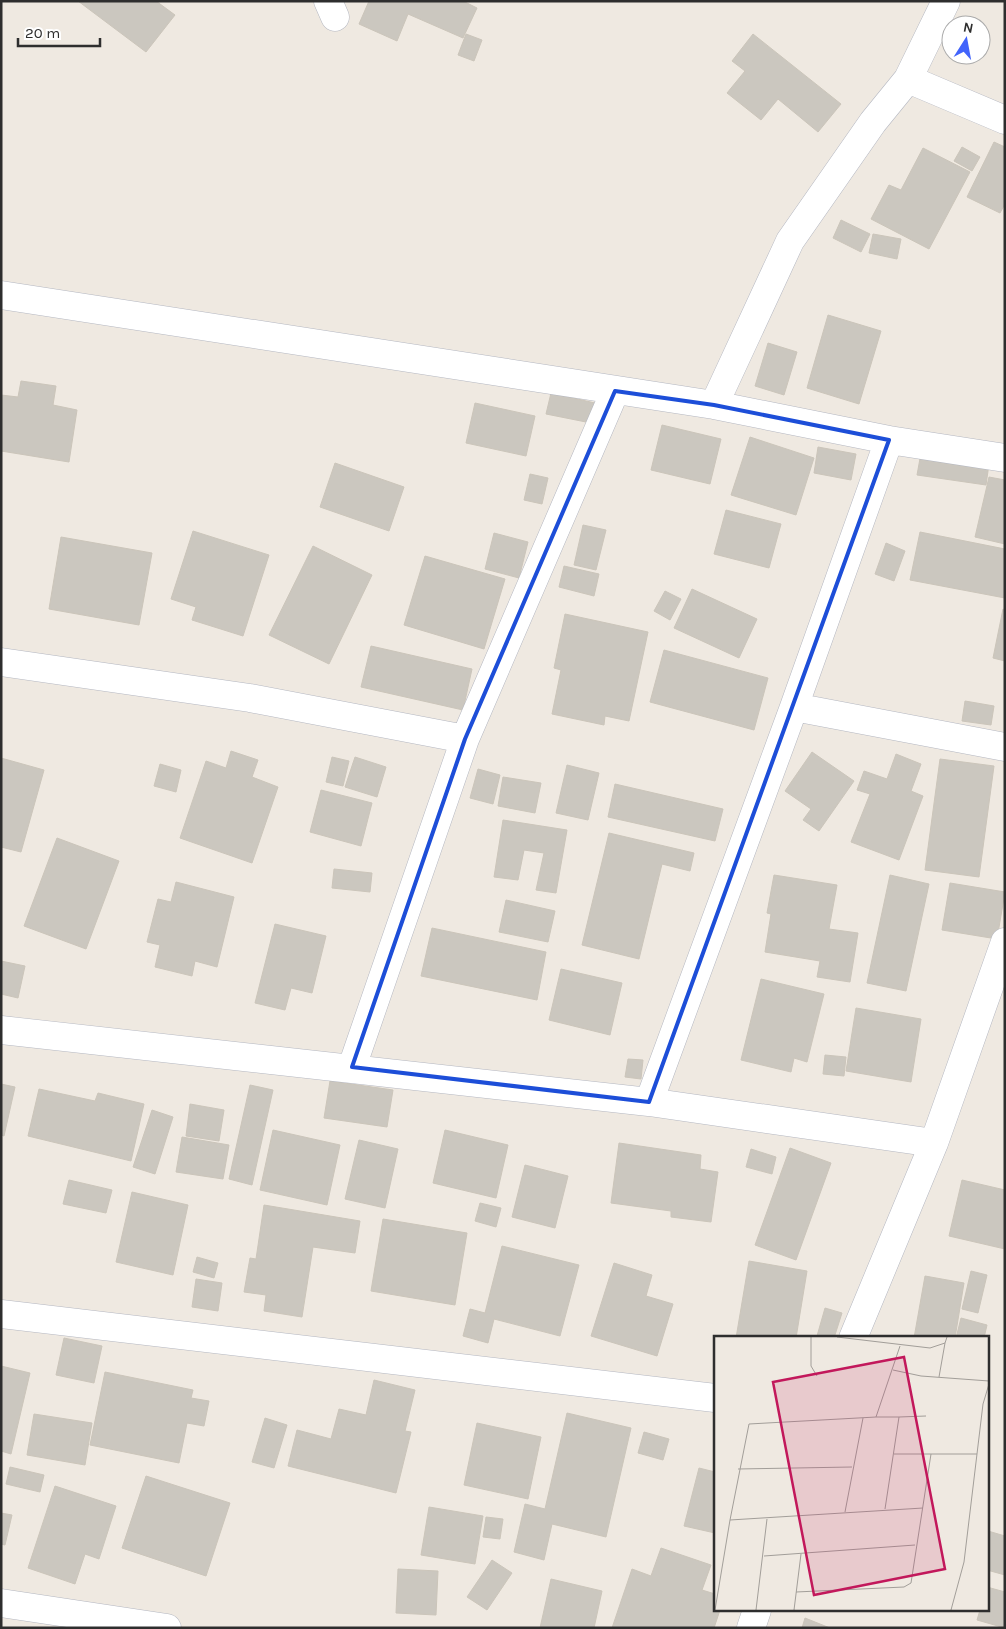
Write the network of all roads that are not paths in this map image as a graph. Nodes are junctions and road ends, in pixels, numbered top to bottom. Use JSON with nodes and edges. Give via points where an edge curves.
{"nodes":[{"id":1,"x":946,"y":1,"type":"edge"},
{"id":2,"x":908,"y":79,"type":"junction"},
{"id":3,"x":1005,"y":120,"type":"edge"},
{"id":4,"x":1,"y":295,"type":"edge"},
{"id":5,"x":615,"y":391,"type":"junction"},
{"id":6,"x":714,"y":405,"type":"junction"},
{"id":7,"x":889,"y":440,"type":"junction"},
{"id":8,"x":1005,"y":458,"type":"edge"},
{"id":9,"x":1,"y":662,"type":"edge"},
{"id":10,"x":794,"y":707,"type":"junction"},
{"id":11,"x":464,"y":739,"type":"junction"},
{"id":12,"x":1005,"y":746,"type":"edge"},
{"id":13,"x":1005,"y":942,"type":"edge"},
{"id":14,"x":1,"y":1030,"type":"edge"},
{"id":15,"x":352,"y":1067,"type":"junction"},
{"id":16,"x":649,"y":1102,"type":"junction"},
{"id":17,"x":934,"y":1143,"type":"junction"},
{"id":18,"x":1,"y":1314,"type":"edge"},
{"id":19,"x":854,"y":1336,"type":"edge"},
{"id":20,"x":714,"y":1398,"type":"edge"},
{"id":21,"x":1,"y":1603,"type":"edge"},
{"id":22,"x":756,"y":1612,"type":"edge"},
{"id":23,"x":167,"y":1628,"type":"edge"},
{"id":24,"x":751,"y":1628,"type":"edge"}],
"edges":[{"from":1,"to":2,"type":"street"},
{"from":2,"to":3,"type":"street"},
{"from":2,"to":6,"type":"street","via":[[873,122],[790,241]]},
{"from":4,"to":5,"type":"street"},
{"from":5,"to":6,"type":"street"},
{"from":5,"to":11,"type":"street"},
{"from":6,"to":7,"type":"street"},
{"from":7,"to":8,"type":"street"},
{"from":7,"to":10,"type":"street"},
{"from":9,"to":11,"type":"street","via":[[250,698]]},
{"from":10,"to":12,"type":"street"},
{"from":10,"to":16,"type":"street"},
{"from":11,"to":15,"type":"street"},
{"from":13,"to":17,"type":"street"},
{"from":14,"to":15,"type":"street"},
{"from":15,"to":16,"type":"street"},
{"from":16,"to":17,"type":"street"},
{"from":17,"to":19,"type":"street"},
{"from":18,"to":20,"type":"street"},
{"from":21,"to":23,"type":"street"},
{"from":22,"to":24,"type":"street"}]}
